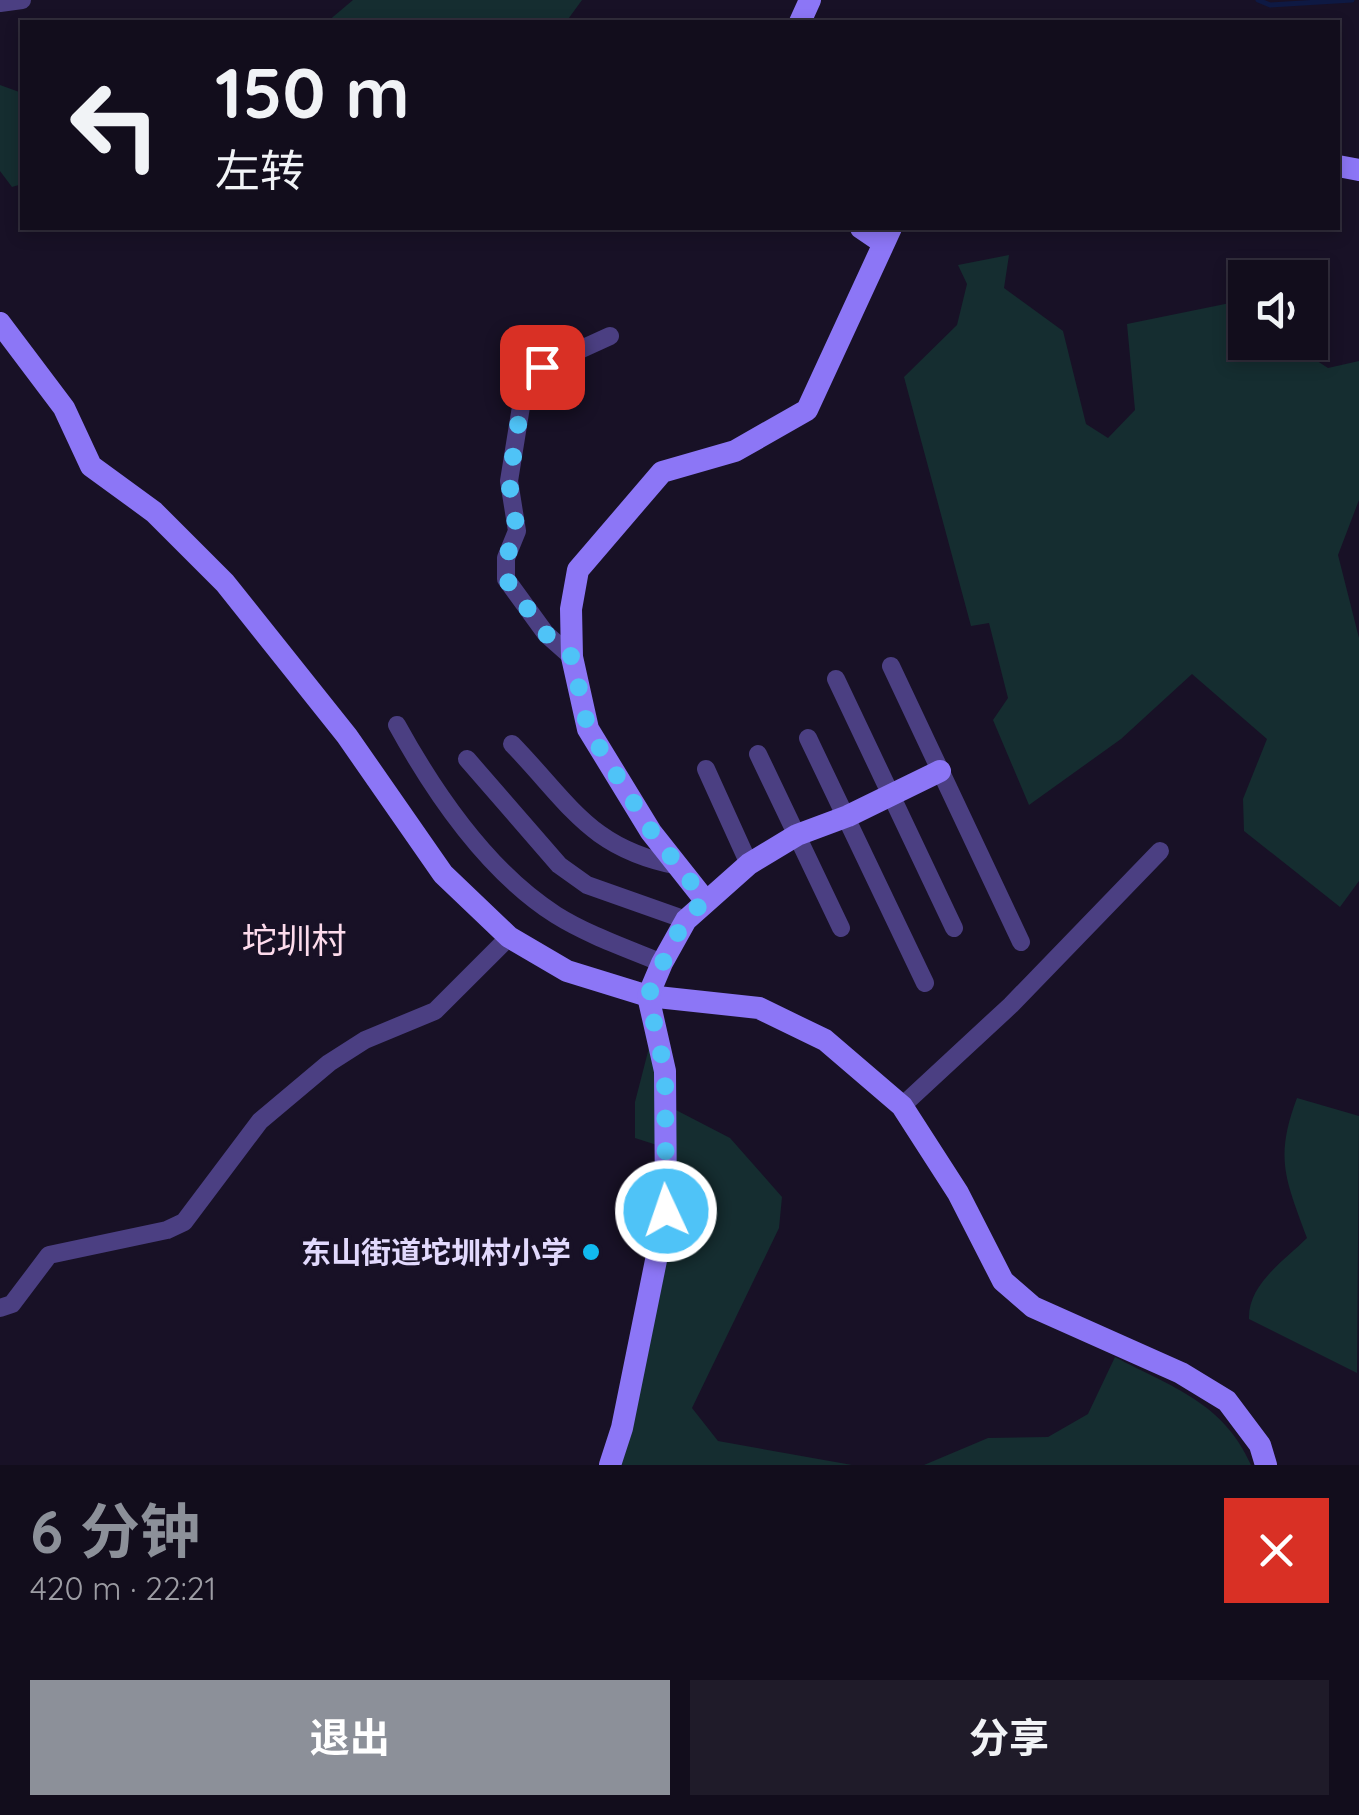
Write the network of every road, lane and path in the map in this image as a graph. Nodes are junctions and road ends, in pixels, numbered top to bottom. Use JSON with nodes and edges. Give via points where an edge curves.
{"nodes":[{"id":1,"x":22,"y":0,"type":"edge"},
{"id":2,"x":12,"y":1,"type":"edge"},
{"id":3,"x":0,"y":3,"type":"edge"},
{"id":4,"x":887,"y":235,"type":"edge"},
{"id":5,"x":0,"y":323,"type":"edge"},
{"id":6,"x":610,"y":336,"type":"dead end"},
{"id":7,"x":572,"y":657,"type":"junction"},
{"id":8,"x":891,"y":666,"type":"dead end"},
{"id":9,"x":836,"y":678,"type":"dead end"},
{"id":10,"x":397,"y":725,"type":"dead end"},
{"id":11,"x":808,"y":738,"type":"dead end"},
{"id":12,"x":512,"y":744,"type":"dead end"},
{"id":13,"x":758,"y":754,"type":"dead end"},
{"id":14,"x":467,"y":759,"type":"dead end"},
{"id":15,"x":706,"y":769,"type":"dead end"},
{"id":16,"x":940,"y":770,"type":"junction"},
{"id":17,"x":890,"y":794,"type":"junction"},
{"id":18,"x":848,"y":816,"type":"junction"},
{"id":19,"x":797,"y":835,"type":"junction"},
{"id":20,"x":1160,"y":850,"type":"dead end"},
{"id":21,"x":749,"y":864,"type":"junction"},
{"id":22,"x":678,"y":866,"type":"junction"},
{"id":23,"x":704,"y":899,"type":"junction"},
{"id":24,"x":686,"y":920,"type":"junction"},
{"id":25,"x":841,"y":928,"type":"dead end"},
{"id":26,"x":954,"y":928,"type":"dead end"},
{"id":27,"x":509,"y":937,"type":"junction"},
{"id":28,"x":1021,"y":942,"type":"dead end"},
{"id":29,"x":662,"y":963,"type":"junction"},
{"id":30,"x":925,"y":983,"type":"dead end"},
{"id":31,"x":648,"y":996,"type":"junction"},
{"id":32,"x":902,"y":1106,"type":"junction"},
{"id":33,"x":0,"y":1308,"type":"edge"},
{"id":34,"x":610,"y":1465,"type":"edge"},
{"id":35,"x":1266,"y":1465,"type":"edge"}],
"edges":[{"from":1,"to":2,"type":"street"},
{"from":2,"to":3,"type":"street"},
{"from":4,"to":7,"type":"street","via":[[808,410],[735,452],[662,472],[578,570]]},
{"from":5,"to":27,"type":"street","via":[[64,408],[91,466],[154,512],[225,582],[347,736],[443,874]]},
{"from":6,"to":7,"type":"street","via":[[542,367],[524,388],[509,482],[517,531],[506,579]]},
{"from":7,"to":22,"type":"street","via":[[588,729]]},
{"from":8,"to":16,"type":"street"},
{"from":9,"to":17,"type":"street"},
{"from":10,"to":29,"type":"street","via":[[459,821],[512,879],[554,914]]},
{"from":11,"to":18,"type":"street"},
{"from":12,"to":22,"type":"street","via":[[600,840]]},
{"from":13,"to":19,"type":"street"},
{"from":14,"to":24,"type":"street","via":[[559,866],[588,885]]},
{"from":15,"to":21,"type":"street"},
{"from":16,"to":17,"type":"street"},
{"from":16,"to":28,"type":"street"},
{"from":17,"to":18,"type":"street"},
{"from":17,"to":26,"type":"street"},
{"from":18,"to":19,"type":"street"},
{"from":18,"to":30,"type":"street"},
{"from":19,"to":21,"type":"street"},
{"from":19,"to":25,"type":"street"},
{"from":20,"to":32,"type":"street"},
{"from":21,"to":23,"type":"street"},
{"from":22,"to":23,"type":"street"},
{"from":23,"to":24,"type":"street"},
{"from":24,"to":29,"type":"street"},
{"from":27,"to":31,"type":"street","via":[[567,971]]},
{"from":27,"to":33,"type":"street","via":[[435,1011],[365,1040],[260,1122],[184,1222],[50,1255],[12,1304]]},
{"from":29,"to":31,"type":"street"},
{"from":31,"to":32,"type":"street","via":[[759,1008],[825,1040]]},
{"from":31,"to":34,"type":"street","via":[[665,1071],[666,1211]]},
{"from":32,"to":35,"type":"street","via":[[958,1193],[1003,1281],[1033,1307],[1181,1373],[1227,1402],[1260,1445]]}]}
